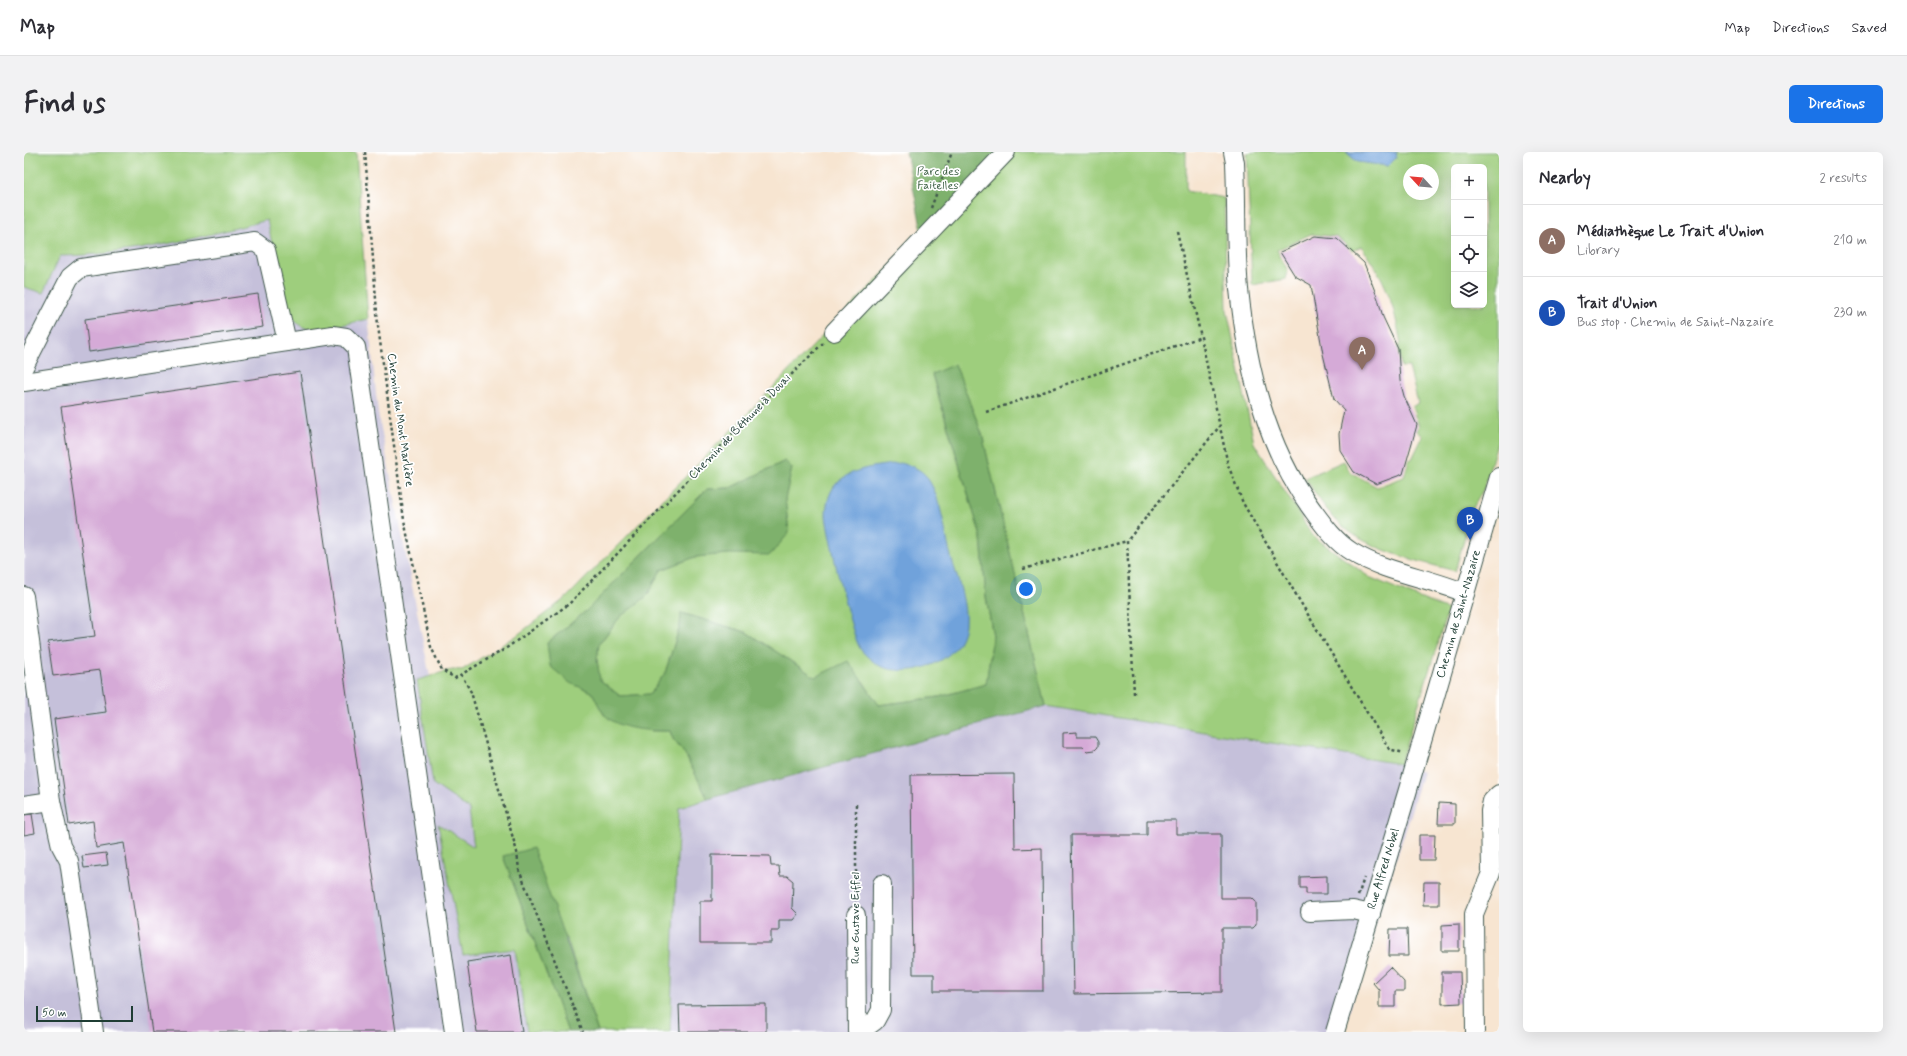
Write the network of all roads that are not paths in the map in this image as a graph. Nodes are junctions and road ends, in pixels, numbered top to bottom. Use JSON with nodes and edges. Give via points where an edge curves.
{"nodes":[{"id":1,"x":1006,"y":152,"type":"edge"},
{"id":2,"x":1233,"y":152,"type":"edge"},
{"id":3,"x":834,"y":332,"type":"road end"},
{"id":4,"x":287,"y":342,"type":"junction"},
{"id":5,"x":24,"y":367,"type":"edge"},
{"id":6,"x":24,"y":382,"type":"edge"},
{"id":7,"x":1499,"y":477,"type":"edge"},
{"id":8,"x":1465,"y":593,"type":"junction"},
{"id":9,"x":24,"y":596,"type":"edge"},
{"id":10,"x":1433,"y":706,"type":"joint"},
{"id":11,"x":1499,"y":794,"type":"edge"},
{"id":12,"x":51,"y":801,"type":"junction"},
{"id":13,"x":24,"y":805,"type":"edge"},
{"id":14,"x":882,"y":884,"type":"dead end"},
{"id":15,"x":1310,"y":912,"type":"dead end"},
{"id":16,"x":1371,"y":914,"type":"junction"},
{"id":17,"x":856,"y":915,"type":"road end"},
{"id":18,"x":94,"y":1032,"type":"edge"},
{"id":19,"x":454,"y":1032,"type":"edge"},
{"id":20,"x":857,"y":1032,"type":"edge"},
{"id":21,"x":860,"y":1032,"type":"edge"},
{"id":22,"x":1335,"y":1032,"type":"edge"},
{"id":23,"x":1475,"y":1032,"type":"edge"}],
"edges":[{"from":1,"to":3,"type":"street"},
{"from":2,"to":8,"type":"street","via":[[1239,288],[1245,332],[1257,392],[1289,474],[1326,527],[1351,551],[1381,567],[1433,580]]},
{"from":4,"to":5,"type":"street","via":[[266,250],[255,242],[81,268],[70,277]]},
{"from":4,"to":6,"type":"street"},
{"from":4,"to":19,"type":"street","via":[[333,335],[346,337],[356,347]]},
{"from":7,"to":8,"type":"street","name":"Chemin de Saint-Nazaire"},
{"from":8,"to":10,"type":"street","name":"Chemin de Saint-Nazaire"},
{"from":9,"to":12,"type":"street"},
{"from":10,"to":16,"type":"street","name":"Rue Alfred Nobel"},
{"from":11,"to":23,"type":"street","via":[[1492,801],[1490,812],[1491,873],[1474,914]]},
{"from":12,"to":13,"type":"street"},
{"from":12,"to":18,"type":"street","via":[[61,846],[69,861]]},
{"from":14,"to":21,"type":"street","via":[[881,1010],[875,1021]]},
{"from":15,"to":16,"type":"street","via":[[1353,910]]},
{"from":16,"to":22,"type":"street","name":"Rue Alfred Nobel"},
{"from":17,"to":20,"type":"street","name":"Rue Gustave Eiffel"}]}
